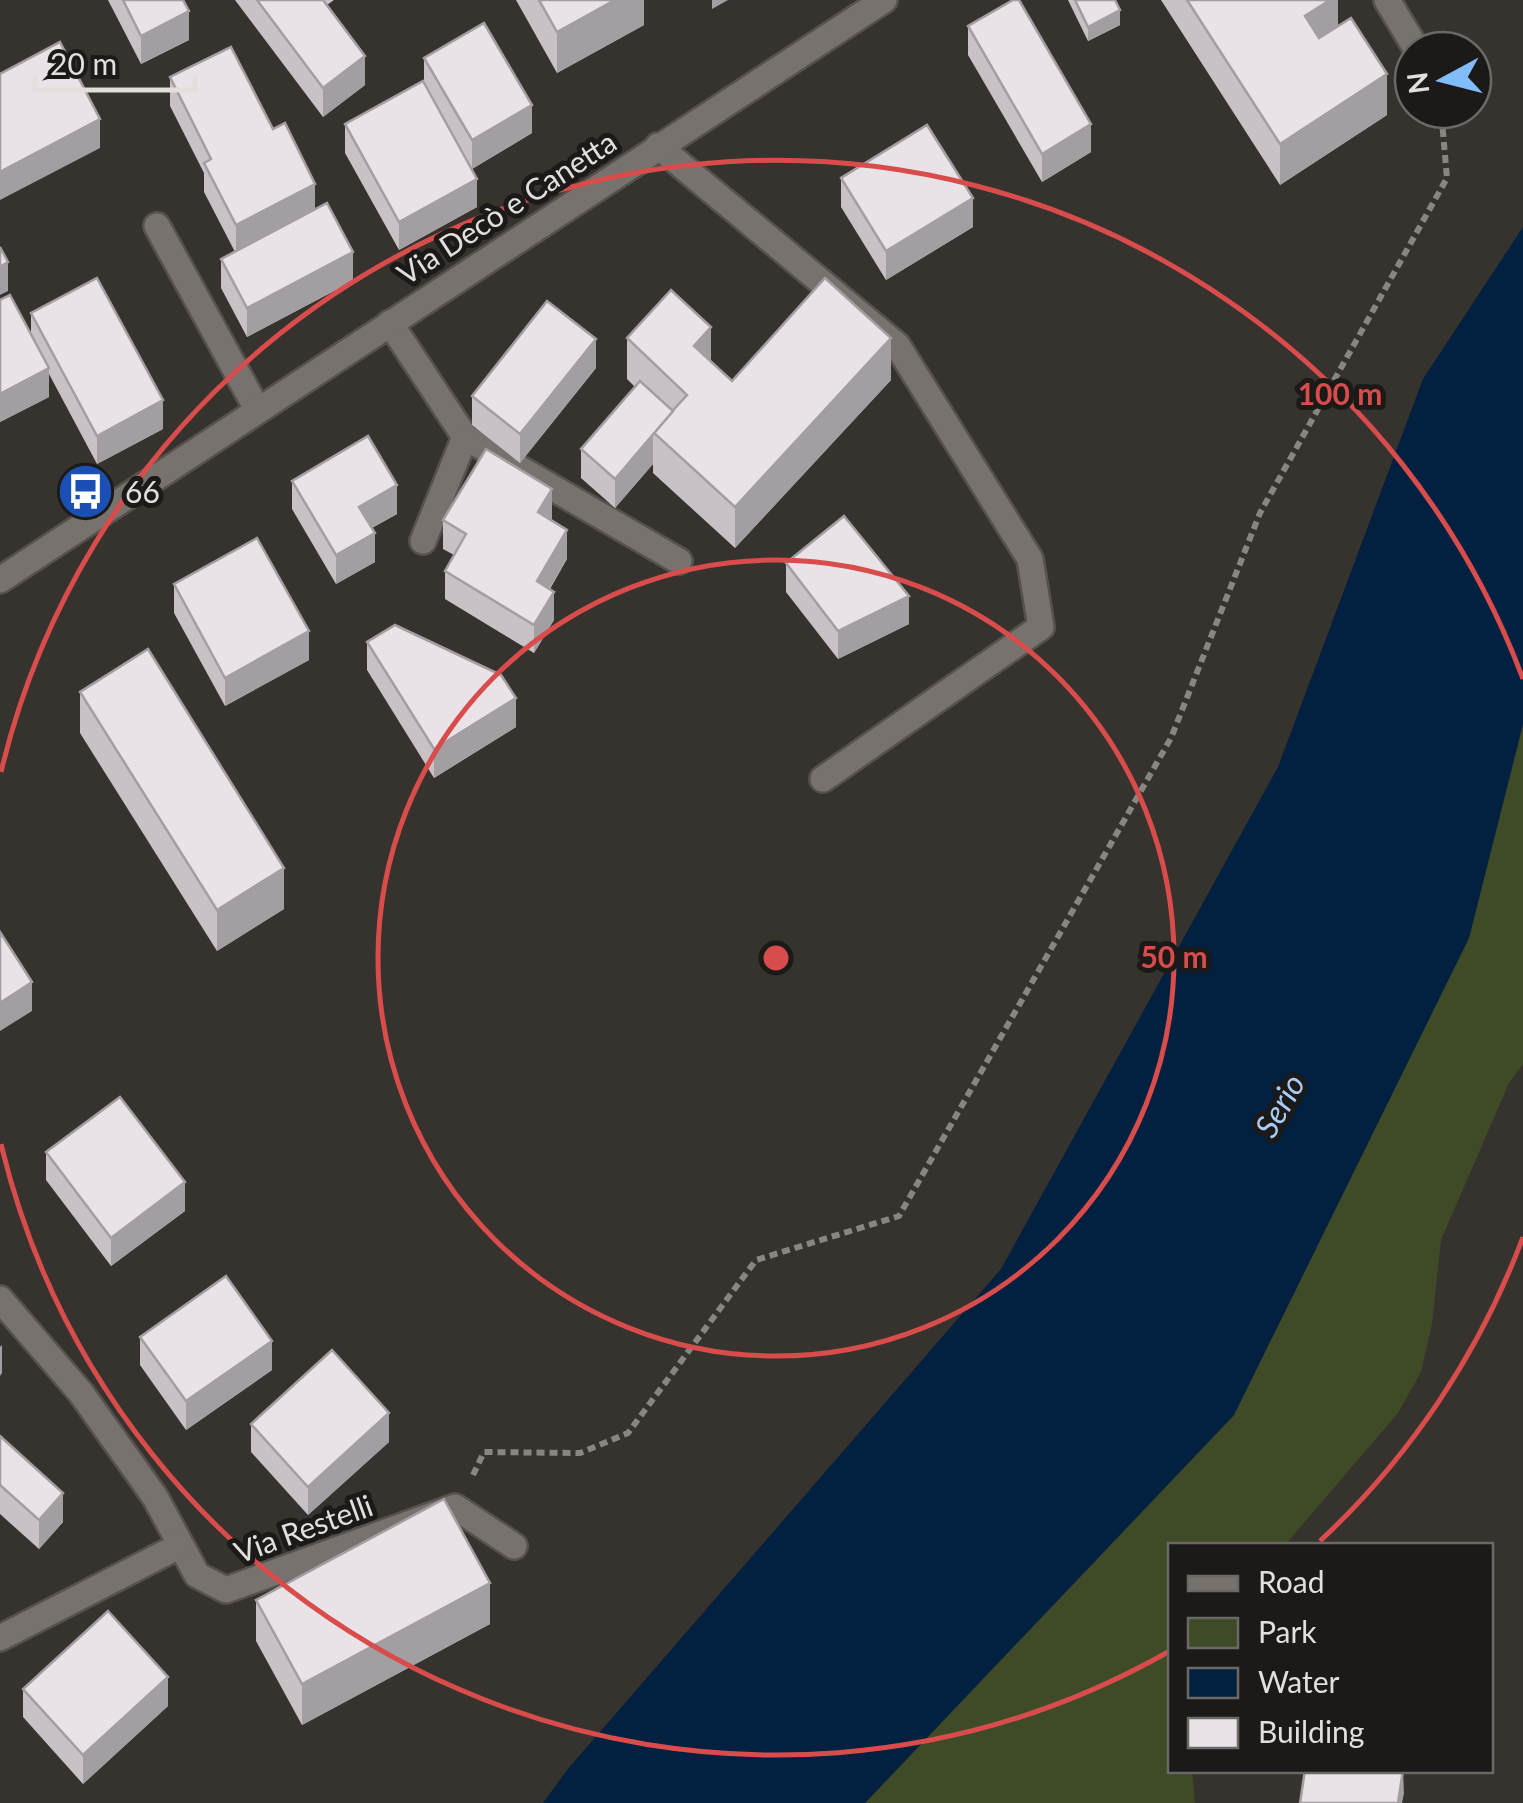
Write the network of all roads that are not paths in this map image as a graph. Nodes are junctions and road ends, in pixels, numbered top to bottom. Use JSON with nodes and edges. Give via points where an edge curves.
{"nodes":[{"id":1,"x":884,"y":0,"type":"edge"},
{"id":2,"x":1388,"y":0,"type":"edge"},
{"id":3,"x":1405,"y":30,"type":"edge"},
{"id":4,"x":658,"y":146,"type":"junction"},
{"id":5,"x":157,"y":226,"type":"dead end"},
{"id":6,"x":390,"y":323,"type":"junction"},
{"id":7,"x":256,"y":409,"type":"junction"},
{"id":8,"x":465,"y":438,"type":"junction"},
{"id":9,"x":422,"y":542,"type":"dead end"},
{"id":10,"x":679,"y":560,"type":"dead end"},
{"id":11,"x":0,"y":580,"type":"edge"},
{"id":12,"x":823,"y":779,"type":"dead end"},
{"id":13,"x":0,"y":1299,"type":"edge"},
{"id":14,"x":179,"y":1546,"type":"junction"},
{"id":15,"x":514,"y":1546,"type":"dead end"},
{"id":16,"x":0,"y":1638,"type":"edge"}],
"edges":[{"from":1,"to":4,"type":"street","name":"Via Decò e Canetta"},
{"from":2,"to":3,"type":"street"},
{"from":4,"to":6,"type":"street","name":"Via Decò e Canetta"},
{"from":4,"to":12,"type":"street","name":"Via Decò e Canetta","via":[[897,345],[1030,559],[1042,627]]},
{"from":5,"to":7,"type":"street"},
{"from":6,"to":7,"type":"street","name":"Via Decò e Canetta"},
{"from":6,"to":8,"type":"street","name":"Via Decò e Canetta"},
{"from":7,"to":11,"type":"street","name":"Via Decò e Canetta"},
{"from":8,"to":9,"type":"street"},
{"from":8,"to":10,"type":"street","name":"Via Decò e Canetta"},
{"from":13,"to":14,"type":"street","name":"Via Restelli","via":[[81,1393],[154,1496]]},
{"from":14,"to":15,"type":"street","name":"Via Restelli","via":[[197,1575],[226,1590],[456,1506]]},
{"from":14,"to":16,"type":"street"}]}
